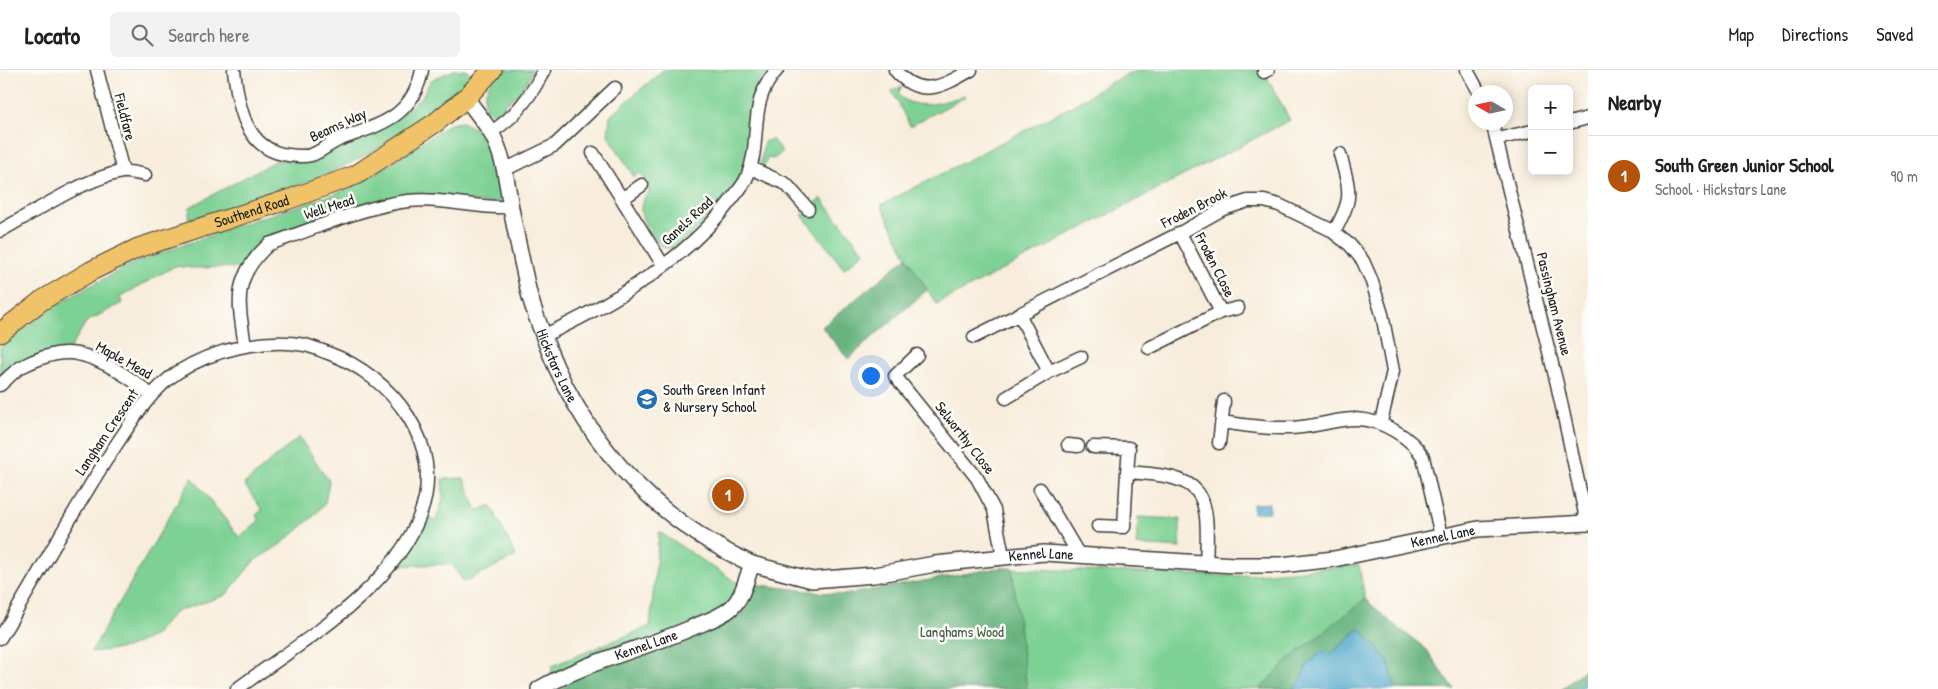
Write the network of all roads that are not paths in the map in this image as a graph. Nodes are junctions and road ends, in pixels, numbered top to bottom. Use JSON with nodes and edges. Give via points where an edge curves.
{"nodes":[{"id":1,"x":96,"y":70,"type":"edge"},
{"id":2,"x":234,"y":70,"type":"edge"},
{"id":3,"x":422,"y":70,"type":"edge"},
{"id":4,"x":492,"y":70,"type":"edge"},
{"id":5,"x":544,"y":70,"type":"edge"},
{"id":6,"x":777,"y":70,"type":"edge"},
{"id":7,"x":895,"y":70,"type":"edge"},
{"id":8,"x":971,"y":70,"type":"edge"},
{"id":9,"x":1467,"y":70,"type":"edge"},
{"id":10,"x":1475,"y":85,"type":"edge"},
{"id":11,"x":615,"y":88,"type":"dead end"},
{"id":12,"x":466,"y":98,"type":"junction"},
{"id":13,"x":1588,"y":118,"type":"edge"},
{"id":14,"x":1573,"y":122,"type":"edge"},
{"id":15,"x":1494,"y":130,"type":"edge"},
{"id":16,"x":491,"y":132,"type":"junction"},
{"id":17,"x":1528,"y":132,"type":"edge"},
{"id":18,"x":1497,"y":139,"type":"junction"},
{"id":19,"x":593,"y":153,"type":"dead end"},
{"id":20,"x":1340,"y":154,"type":"dead end"},
{"id":21,"x":751,"y":168,"type":"junction"},
{"id":22,"x":504,"y":170,"type":"junction"},
{"id":23,"x":123,"y":172,"type":"junction"},
{"id":24,"x":145,"y":175,"type":"dead end"},
{"id":25,"x":642,"y":185,"type":"dead end"},
{"id":26,"x":622,"y":198,"type":"junction"},
{"id":27,"x":511,"y":207,"type":"junction"},
{"id":28,"x":808,"y":209,"type":"dead end"},
{"id":29,"x":0,"y":231,"type":"edge"},
{"id":30,"x":1334,"y":232,"type":"junction"},
{"id":31,"x":1180,"y":233,"type":"junction"},
{"id":32,"x":663,"y":266,"type":"junction"},
{"id":33,"x":1238,"y":308,"type":"dead end"},
{"id":34,"x":1221,"y":312,"type":"junction"},
{"id":35,"x":1019,"y":314,"type":"junction"},
{"id":36,"x":0,"y":333,"type":"edge"},
{"id":37,"x":543,"y":336,"type":"junction"},
{"id":38,"x":974,"y":337,"type":"dead end"},
{"id":39,"x":245,"y":346,"type":"junction"},
{"id":40,"x":1150,"y":348,"type":"dead end"},
{"id":41,"x":917,"y":355,"type":"dead end"},
{"id":42,"x":1081,"y":357,"type":"dead end"},
{"id":43,"x":1049,"y":372,"type":"junction"},
{"id":44,"x":0,"y":385,"type":"edge"},
{"id":45,"x":151,"y":395,"type":"junction"},
{"id":46,"x":1006,"y":398,"type":"dead end"},
{"id":47,"x":1224,"y":401,"type":"dead end"},
{"id":48,"x":1222,"y":422,"type":"junction"},
{"id":49,"x":1381,"y":422,"type":"junction"},
{"id":50,"x":1220,"y":443,"type":"dead end"},
{"id":51,"x":1094,"y":447,"type":"dead end"},
{"id":52,"x":1127,"y":472,"type":"junction"},
{"id":53,"x":1040,"y":489,"type":"dead end"},
{"id":54,"x":1588,"y":523,"type":"edge"},
{"id":55,"x":1098,"y":526,"type":"dead end"},
{"id":56,"x":1442,"y":536,"type":"junction"},
{"id":57,"x":1079,"y":555,"type":"junction"},
{"id":58,"x":1003,"y":556,"type":"junction"},
{"id":59,"x":1206,"y":563,"type":"junction"},
{"id":60,"x":752,"y":564,"type":"junction"},
{"id":61,"x":0,"y":638,"type":"edge"},
{"id":62,"x":237,"y":689,"type":"edge"},
{"id":63,"x":539,"y":689,"type":"edge"}],
"edges":[{"from":1,"to":23,"type":"street","name":"Fieldfare"},
{"from":2,"to":3,"type":"street","name":"Beams Way","via":[[238,103],[250,134],[267,148],[297,156],[311,155],[398,113],[415,96]]},
{"from":4,"to":12,"type":"main road","name":"Southend Road"},
{"from":5,"to":16,"type":"street","via":[[530,95],[512,116]]},
{"from":6,"to":21,"type":"street","name":"Ganels Road","via":[[767,81],[757,106]]},
{"from":7,"to":8,"type":"street","via":[[904,80],[929,88],[947,84]]},
{"from":9,"to":10,"type":"street"},
{"from":11,"to":22,"type":"street","via":[[555,145]]},
{"from":12,"to":16,"type":"street","name":"Hickstars Lane"},
{"from":12,"to":36,"type":"main road","name":"Southend Road","via":[[418,135],[356,175],[138,248],[48,297]]},
{"from":13,"to":14,"type":"street"},
{"from":15,"to":18,"type":"street","name":"Passingham Avenue"},
{"from":16,"to":22,"type":"street","name":"Hickstars Lane"},
{"from":17,"to":18,"type":"street"},
{"from":18,"to":54,"type":"street","name":"Passingham Avenue"},
{"from":19,"to":26,"type":"street"},
{"from":20,"to":30,"type":"street","via":[[1350,193]]},
{"from":21,"to":28,"type":"street","via":[[786,184]]},
{"from":21,"to":32,"type":"street","name":"Ganels Road","via":[[747,180],[725,209],[694,241]]},
{"from":22,"to":27,"type":"street","name":"Hickstars Lane"},
{"from":23,"to":24,"type":"street"},
{"from":23,"to":29,"type":"street","via":[[78,188]]},
{"from":25,"to":26,"type":"street"},
{"from":26,"to":32,"type":"street"},
{"from":27,"to":37,"type":"street","name":"Hickstars Lane","via":[[528,292]]},
{"from":27,"to":39,"type":"street","name":"Well Mead","via":[[481,208],[408,201],[269,244],[257,255],[242,278],[240,299]]},
{"from":30,"to":31,"type":"street","name":"Froden Brook","via":[[1279,205],[1248,201],[1223,209]]},
{"from":30,"to":49,"type":"street","name":"Froden Brook","via":[[1363,260],[1382,314],[1393,371]]},
{"from":31,"to":34,"type":"street","name":"Froden Close"},
{"from":31,"to":35,"type":"street","name":"Froden Brook"},
{"from":32,"to":37,"type":"street","name":"Ganels Road","via":[[574,323]]},
{"from":33,"to":34,"type":"street","name":"Froden Close"},
{"from":34,"to":40,"type":"street","name":"Froden Close"},
{"from":35,"to":38,"type":"street","name":"Froden Brook"},
{"from":35,"to":43,"type":"street"},
{"from":37,"to":60,"type":"street","name":"Hickstars Lane","via":[[579,413],[629,478],[671,517],[697,535]]},
{"from":39,"to":45,"type":"street","name":"Langham Crescent","via":[[178,372]]},
{"from":39,"to":62,"type":"street","name":"Langham Crescent","via":[[281,343],[309,346],[340,357],[372,377],[387,390],[415,426],[425,454],[427,477],[424,501],[416,524],[399,552],[366,591],[310,637]]},
{"from":41,"to":58,"type":"street","name":"Selworthy Close","via":[[895,376],[977,478],[994,510]]},
{"from":42,"to":43,"type":"street"},
{"from":43,"to":46,"type":"street"},
{"from":44,"to":45,"type":"street","name":"Maple Mead","via":[[20,368],[40,358],[68,352],[110,367]]},
{"from":45,"to":61,"type":"street","name":"Langham Crescent","via":[[94,479]]},
{"from":47,"to":48,"type":"street"},
{"from":48,"to":49,"type":"street","via":[[1286,428],[1307,427],[1332,420]]},
{"from":48,"to":50,"type":"street"},
{"from":49,"to":56,"type":"street","via":[[1408,439],[1423,457]]},
{"from":51,"to":52,"type":"street","via":[[1128,448]]},
{"from":52,"to":55,"type":"street","via":[[1124,527]]},
{"from":52,"to":59,"type":"street","via":[[1162,474],[1193,485],[1206,513]]},
{"from":53,"to":57,"type":"street"},
{"from":54,"to":56,"type":"street","name":"Kennel Lane","via":[[1500,526]]},
{"from":56,"to":59,"type":"street","name":"Kennel Lane","via":[[1334,559],[1281,565]]},
{"from":57,"to":58,"type":"street","name":"Kennel Lane"},
{"from":57,"to":59,"type":"street","name":"Kennel Lane"},
{"from":58,"to":60,"type":"street","name":"Kennel Lane","via":[[874,575],[812,580]]},
{"from":60,"to":63,"type":"street","name":"Kennel Lane","via":[[740,596],[719,616],[565,674]]}]}
